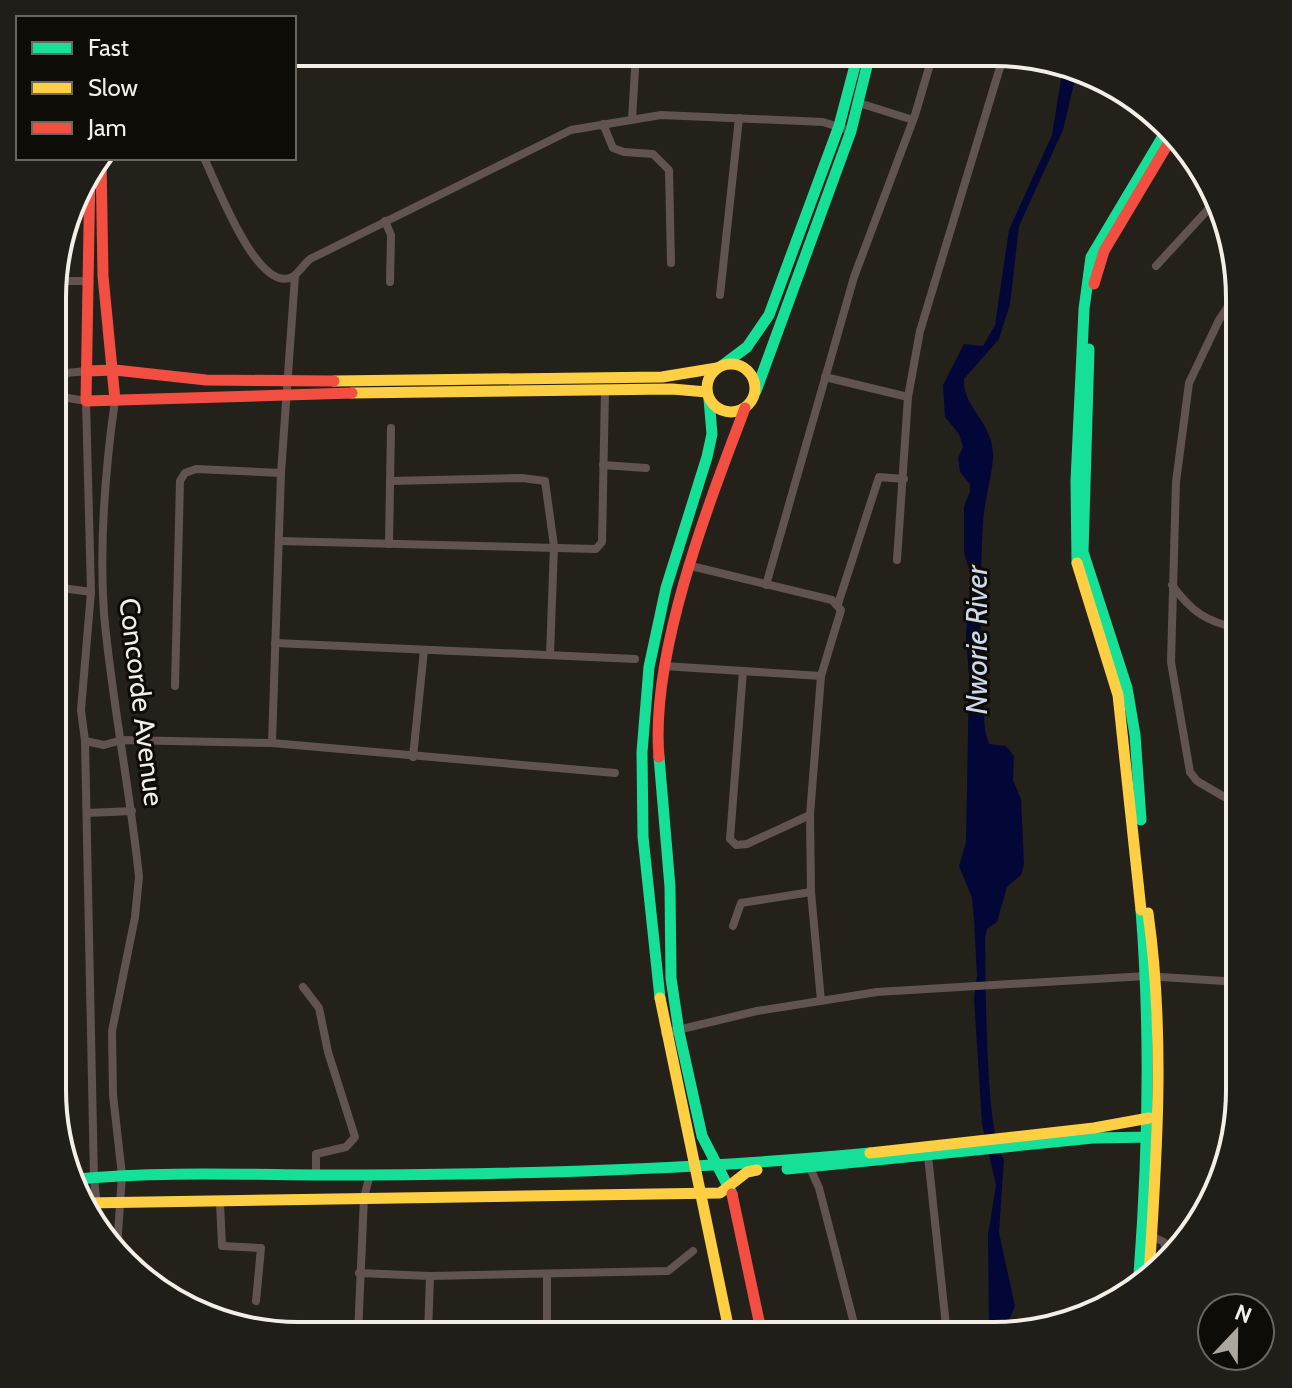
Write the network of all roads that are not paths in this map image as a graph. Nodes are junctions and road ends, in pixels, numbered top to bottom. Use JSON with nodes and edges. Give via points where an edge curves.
{"nodes":[{"id":1,"x":635,"y":66,"type":"edge"},
{"id":2,"x":856,"y":66,"type":"edge"},
{"id":3,"x":867,"y":66,"type":"edge"},
{"id":4,"x":929,"y":66,"type":"edge"},
{"id":5,"x":1000,"y":66,"type":"edge"},
{"id":6,"x":859,"y":103,"type":"junction"},
{"id":7,"x":739,"y":118,"type":"junction"},
{"id":8,"x":632,"y":119,"type":"junction"},
{"id":9,"x":913,"y":120,"type":"junction"},
{"id":10,"x":603,"y":124,"type":"junction"},
{"id":11,"x":845,"y":129,"type":"junction"},
{"id":12,"x":1162,"y":138,"type":"edge"},
{"id":13,"x":1167,"y":145,"type":"edge"},
{"id":14,"x":205,"y":160,"type":"edge"},
{"id":15,"x":101,"y":175,"type":"edge"},
{"id":16,"x":90,"y":197,"type":"edge"},
{"id":17,"x":1208,"y":209,"type":"edge"},
{"id":18,"x":385,"y":221,"type":"junction"},
{"id":19,"x":671,"y":263,"type":"dead end"},
{"id":20,"x":1156,"y":266,"type":"dead end"},
{"id":21,"x":295,"y":276,"type":"junction"},
{"id":22,"x":67,"y":281,"type":"edge"},
{"id":23,"x":89,"y":281,"type":"junction"},
{"id":24,"x":390,"y":282,"type":"dead end"},
{"id":25,"x":720,"y":295,"type":"dead end"},
{"id":26,"x":1226,"y":310,"type":"edge"},
{"id":27,"x":720,"y":366,"type":"junction"},
{"id":28,"x":115,"y":370,"type":"junction"},
{"id":29,"x":87,"y":371,"type":"junction"},
{"id":30,"x":66,"y":373,"type":"edge"},
{"id":31,"x":825,"y":377,"type":"junction"},
{"id":32,"x":288,"y":387,"type":"junction"},
{"id":33,"x":605,"y":390,"type":"junction"},
{"id":34,"x":756,"y":391,"type":"junction"},
{"id":35,"x":708,"y":396,"type":"junction"},
{"id":36,"x":908,"y":397,"type":"junction"},
{"id":37,"x":66,"y":398,"type":"edge"},
{"id":38,"x":115,"y":400,"type":"junction"},
{"id":39,"x":86,"y":401,"type":"junction"},
{"id":40,"x":745,"y":408,"type":"junction"},
{"id":41,"x":391,"y":428,"type":"dead end"},
{"id":42,"x":603,"y":465,"type":"junction"},
{"id":43,"x":646,"y":468,"type":"dead end"},
{"id":44,"x":281,"y":473,"type":"junction"},
{"id":45,"x":904,"y":479,"type":"junction"},
{"id":46,"x":390,"y":481,"type":"junction"},
{"id":47,"x":279,"y":541,"type":"junction"},
{"id":48,"x":389,"y":544,"type":"junction"},
{"id":49,"x":554,"y":546,"type":"junction"},
{"id":50,"x":897,"y":560,"type":"dead end"},
{"id":51,"x":691,"y":566,"type":"junction"},
{"id":52,"x":766,"y":585,"type":"junction"},
{"id":53,"x":1171,"y":585,"type":"junction"},
{"id":54,"x":66,"y":589,"type":"edge"},
{"id":55,"x":91,"y":592,"type":"junction"},
{"id":56,"x":838,"y":604,"type":"junction"},
{"id":57,"x":1226,"y":625,"type":"edge"},
{"id":58,"x":275,"y":643,"type":"junction"},
{"id":59,"x":424,"y":650,"type":"junction"},
{"id":60,"x":550,"y":655,"type":"junction"},
{"id":61,"x":635,"y":659,"type":"dead end"},
{"id":62,"x":664,"y":666,"type":"junction"},
{"id":63,"x":743,"y":671,"type":"junction"},
{"id":64,"x":821,"y":676,"type":"junction"},
{"id":65,"x":175,"y":686,"type":"dead end"},
{"id":66,"x":122,"y":740,"type":"junction"},
{"id":67,"x":85,"y":741,"type":"junction"},
{"id":68,"x":272,"y":743,"type":"junction"},
{"id":69,"x":413,"y":757,"type":"junction"},
{"id":70,"x":615,"y":773,"type":"dead end"},
{"id":71,"x":1226,"y":801,"type":"edge"},
{"id":72,"x":132,"y":811,"type":"junction"},
{"id":73,"x":87,"y":813,"type":"junction"},
{"id":74,"x":810,"y":815,"type":"junction"},
{"id":75,"x":811,"y":892,"type":"junction"},
{"id":76,"x":733,"y":926,"type":"dead end"},
{"id":77,"x":1151,"y":976,"type":"junction"},
{"id":78,"x":1226,"y":981,"type":"edge"},
{"id":79,"x":303,"y":987,"type":"dead end"},
{"id":80,"x":821,"y":1001,"type":"junction"},
{"id":81,"x":679,"y":1032,"type":"junction"},
{"id":82,"x":665,"y":1033,"type":"junction"},
{"id":83,"x":1150,"y":1118,"type":"junction"},
{"id":84,"x":1150,"y":1137,"type":"junction"},
{"id":85,"x":983,"y":1144,"type":"junction"},
{"id":86,"x":998,"y":1144,"type":"junction"},
{"id":87,"x":928,"y":1156,"type":"junction"},
{"id":88,"x":721,"y":1167,"type":"junction"},
{"id":89,"x":693,"y":1168,"type":"junction"},
{"id":90,"x":810,"y":1168,"type":"junction"},
{"id":91,"x":122,"y":1175,"type":"junction"},
{"id":92,"x":316,"y":1175,"type":"junction"},
{"id":93,"x":370,"y":1175,"type":"junction"},
{"id":94,"x":84,"y":1179,"type":"edge"},
{"id":95,"x":94,"y":1179,"type":"junction"},
{"id":96,"x":730,"y":1187,"type":"junction"},
{"id":97,"x":698,"y":1194,"type":"junction"},
{"id":98,"x":92,"y":1196,"type":"edge"},
{"id":99,"x":364,"y":1197,"type":"junction"},
{"id":100,"x":220,"y":1203,"type":"junction"},
{"id":101,"x":96,"y":1204,"type":"edge"},
{"id":102,"x":122,"y":1204,"type":"junction"},
{"id":103,"x":1147,"y":1235,"type":"junction"},
{"id":104,"x":118,"y":1236,"type":"edge"},
{"id":105,"x":1165,"y":1246,"type":"edge"},
{"id":106,"x":693,"y":1251,"type":"dead end"},
{"id":107,"x":1148,"y":1262,"type":"edge"},
{"id":108,"x":1141,"y":1269,"type":"edge"},
{"id":109,"x":359,"y":1273,"type":"junction"},
{"id":110,"x":547,"y":1274,"type":"junction"},
{"id":111,"x":430,"y":1276,"type":"junction"},
{"id":112,"x":256,"y":1301,"type":"dead end"},
{"id":113,"x":358,"y":1322,"type":"edge"},
{"id":114,"x":428,"y":1322,"type":"edge"},
{"id":115,"x":547,"y":1322,"type":"edge"},
{"id":116,"x":727,"y":1322,"type":"edge"},
{"id":117,"x":759,"y":1322,"type":"edge"},
{"id":118,"x":854,"y":1322,"type":"edge"},
{"id":119,"x":946,"y":1322,"type":"edge"}],
"edges":[{"from":1,"to":8,"type":"street"},
{"from":2,"to":11,"type":"street"},
{"from":3,"to":6,"type":"street"},
{"from":4,"to":9,"type":"street"},
{"from":5,"to":36,"type":"street","via":[[920,331]]},
{"from":6,"to":9,"type":"street"},
{"from":6,"to":11,"type":"street"},
{"from":7,"to":8,"type":"street"},
{"from":7,"to":11,"type":"street","via":[[823,122]]},
{"from":7,"to":25,"type":"street"},
{"from":8,"to":10,"type":"street"},
{"from":9,"to":31,"type":"street","via":[[858,264]]},
{"from":10,"to":18,"type":"street","via":[[571,130]]},
{"from":10,"to":19,"type":"street","via":[[613,148],[653,154],[669,170]]},
{"from":11,"to":27,"type":"street","via":[[769,315],[747,347]]},
{"from":11,"to":34,"type":"street","via":[[794,294]]},
{"from":12,"to":77,"type":"street","via":[[1090,264],[1075,550],[1125,732]]},
{"from":13,"to":77,"type":"street","via":[[1098,263],[1084,456],[1083,552],[1131,707]]},
{"from":14,"to":21,"type":"street","via":[[255,258],[275,278]]},
{"from":15,"to":28,"type":"street","name":"Concorde Avenue","via":[[103,276]]},
{"from":16,"to":23,"type":"street","name":"Concorde Avenue"},
{"from":17,"to":20,"type":"street"},
{"from":18,"to":21,"type":"street","via":[[310,259]]},
{"from":18,"to":24,"type":"street","via":[[391,235]]},
{"from":21,"to":32,"type":"street"},
{"from":22,"to":23,"type":"street"},
{"from":23,"to":29,"type":"street","name":"Concorde Avenue"},
{"from":26,"to":53,"type":"street","via":[[1189,383],[1172,520]]},
{"from":27,"to":32,"type":"street","via":[[662,377]]},
{"from":27,"to":34,"type":"street","via":[[744,367]]},
{"from":27,"to":35,"type":"street","via":[[708,379]]},
{"from":28,"to":29,"type":"street"},
{"from":28,"to":32,"type":"street"},
{"from":28,"to":38,"type":"street","name":"Concorde Avenue"},
{"from":29,"to":30,"type":"street"},
{"from":29,"to":39,"type":"street","name":"Concorde Avenue"},
{"from":31,"to":36,"type":"street"},
{"from":31,"to":52,"type":"street"},
{"from":32,"to":33,"type":"street"},
{"from":32,"to":38,"type":"street"},
{"from":32,"to":44,"type":"street"},
{"from":33,"to":35,"type":"street"},
{"from":33,"to":42,"type":"street"},
{"from":34,"to":40,"type":"street"},
{"from":35,"to":40,"type":"street","via":[[725,412]]},
{"from":35,"to":82,"type":"street","via":[[712,434],[659,621],[641,762],[644,890]]},
{"from":36,"to":45,"type":"street"},
{"from":37,"to":39,"type":"street"},
{"from":38,"to":39,"type":"street"},
{"from":38,"to":66,"type":"street","name":"Concorde Avenue","via":[[102,556]]},
{"from":39,"to":55,"type":"street","name":"Concorde Avenue"},
{"from":40,"to":51,"type":"street"},
{"from":41,"to":46,"type":"street"},
{"from":42,"to":43,"type":"street"},
{"from":42,"to":49,"type":"street","via":[[602,542],[596,549]]},
{"from":44,"to":47,"type":"street"},
{"from":44,"to":65,"type":"street","via":[[196,469],[180,481]]},
{"from":45,"to":50,"type":"street"},
{"from":45,"to":56,"type":"street","via":[[879,477]]},
{"from":46,"to":48,"type":"street"},
{"from":46,"to":49,"type":"street","via":[[542,478]]},
{"from":47,"to":48,"type":"street"},
{"from":47,"to":58,"type":"street"},
{"from":48,"to":49,"type":"street"},
{"from":49,"to":60,"type":"street"},
{"from":51,"to":52,"type":"street"},
{"from":51,"to":62,"type":"street"},
{"from":52,"to":56,"type":"street"},
{"from":53,"to":57,"type":"street","via":[[1195,613]]},
{"from":53,"to":71,"type":"street","via":[[1171,662],[1190,772]]},
{"from":54,"to":55,"type":"street"},
{"from":55,"to":67,"type":"street","name":"Concorde Avenue","via":[[81,710]]},
{"from":56,"to":64,"type":"street","via":[[839,619]]},
{"from":58,"to":59,"type":"street"},
{"from":58,"to":68,"type":"street"},
{"from":59,"to":60,"type":"street"},
{"from":59,"to":69,"type":"street"},
{"from":60,"to":61,"type":"street"},
{"from":62,"to":63,"type":"street"},
{"from":62,"to":81,"type":"street","via":[[658,748]]},
{"from":63,"to":64,"type":"street"},
{"from":63,"to":74,"type":"street","via":[[730,839],[742,845]]},
{"from":64,"to":74,"type":"street"},
{"from":66,"to":67,"type":"street","via":[[104,745]]},
{"from":66,"to":68,"type":"street"},
{"from":66,"to":72,"type":"street","name":"Concorde Avenue"},
{"from":67,"to":73,"type":"street","name":"Concorde Avenue"},
{"from":68,"to":69,"type":"street"},
{"from":69,"to":70,"type":"street"},
{"from":72,"to":73,"type":"street"},
{"from":72,"to":91,"type":"street","name":"Concorde Avenue","via":[[138,893],[111,1061]]},
{"from":73,"to":95,"type":"street","name":"Concorde Avenue"},
{"from":74,"to":75,"type":"street"},
{"from":75,"to":76,"type":"street","via":[[741,903]]},
{"from":75,"to":80,"type":"street"},
{"from":77,"to":78,"type":"street"},
{"from":77,"to":80,"type":"street","via":[[877,992]]},
{"from":77,"to":83,"type":"street"},
{"from":79,"to":92,"type":"street","via":[[319,1008],[355,1130],[351,1145],[316,1154]]},
{"from":80,"to":81,"type":"street"},
{"from":81,"to":82,"type":"street"},
{"from":81,"to":88,"type":"street","via":[[702,1136]]},
{"from":82,"to":89,"type":"street"},
{"from":83,"to":84,"type":"street"},
{"from":83,"to":86,"type":"street"},
{"from":84,"to":86,"type":"street"},
{"from":84,"to":103,"type":"street"},
{"from":85,"to":86,"type":"street"},
{"from":85,"to":87,"type":"street"},
{"from":85,"to":88,"type":"street"},
{"from":87,"to":90,"type":"street"},
{"from":87,"to":119,"type":"street"},
{"from":88,"to":89,"type":"street"},
{"from":88,"to":96,"type":"street"},
{"from":89,"to":93,"type":"street"},
{"from":89,"to":97,"type":"street"},
{"from":90,"to":96,"type":"street","via":[[747,1172]]},
{"from":90,"to":118,"type":"street"},
{"from":91,"to":92,"type":"street"},
{"from":91,"to":95,"type":"street"},
{"from":91,"to":102,"type":"street","name":"Concorde Avenue"},
{"from":92,"to":93,"type":"street"},
{"from":93,"to":99,"type":"street"},
{"from":94,"to":95,"type":"street"},
{"from":95,"to":98,"type":"street","name":"Concorde Avenue"},
{"from":96,"to":97,"type":"street"},
{"from":96,"to":117,"type":"street"},
{"from":97,"to":99,"type":"street"},
{"from":97,"to":116,"type":"street"},
{"from":99,"to":100,"type":"street"},
{"from":99,"to":109,"type":"street"},
{"from":100,"to":102,"type":"street"},
{"from":100,"to":112,"type":"street","via":[[222,1246],[261,1248]]},
{"from":101,"to":102,"type":"street"},
{"from":102,"to":104,"type":"street","name":"Concorde Avenue"},
{"from":103,"to":105,"type":"street"},
{"from":103,"to":107,"type":"street"},
{"from":103,"to":108,"type":"street"},
{"from":106,"to":110,"type":"street","via":[[668,1271]]},
{"from":109,"to":111,"type":"street"},
{"from":109,"to":113,"type":"street"},
{"from":110,"to":111,"type":"street"},
{"from":110,"to":115,"type":"street"},
{"from":111,"to":114,"type":"street"}]}
